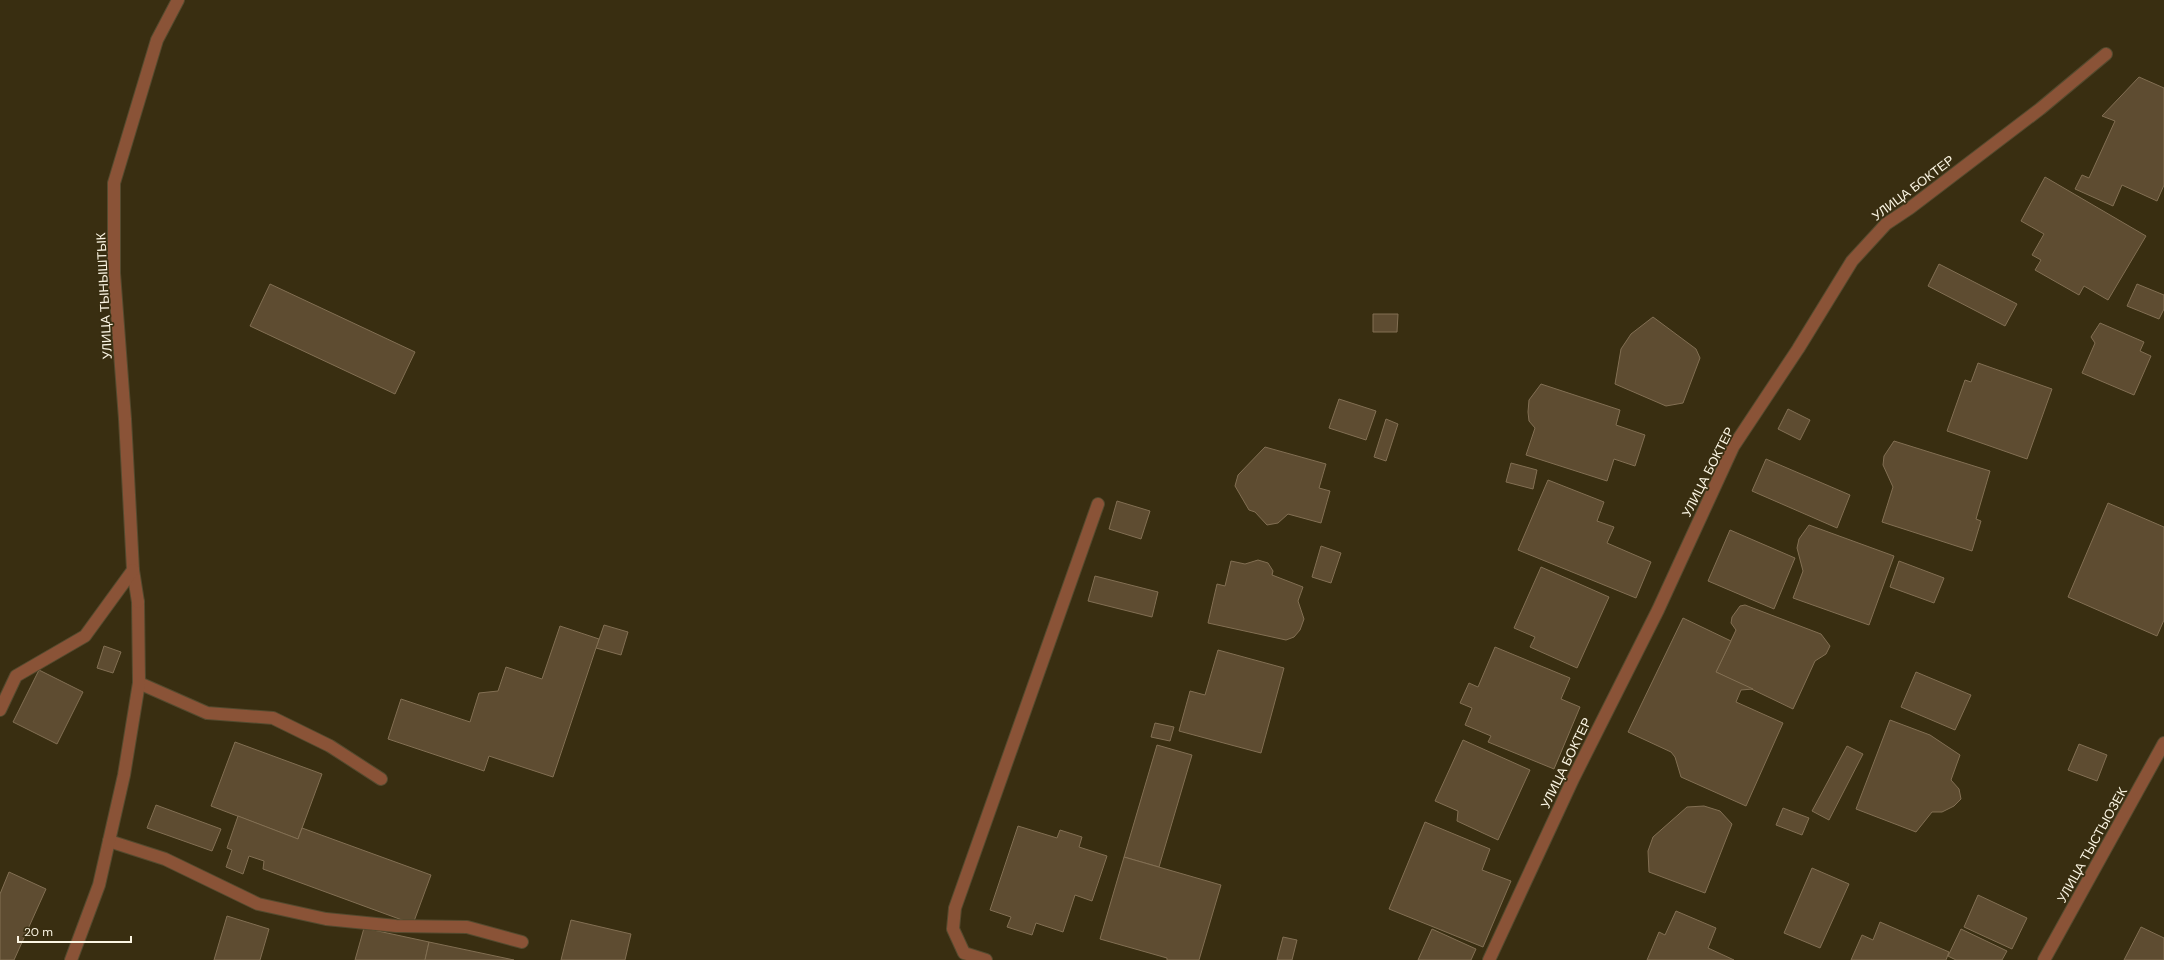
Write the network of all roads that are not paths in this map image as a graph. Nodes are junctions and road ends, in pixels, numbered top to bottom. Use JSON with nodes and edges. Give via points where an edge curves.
{"nodes":[{"id":1,"x":178,"y":0,"type":"edge"},
{"id":2,"x":2106,"y":54,"type":"dead end"},
{"id":3,"x":1098,"y":504,"type":"dead end"},
{"id":4,"x":133,"y":570,"type":"junction"},
{"id":5,"x":139,"y":683,"type":"junction"},
{"id":6,"x":0,"y":710,"type":"edge"},
{"id":7,"x":2164,"y":743,"type":"edge"},
{"id":8,"x":381,"y":779,"type":"dead end"},
{"id":9,"x":109,"y":841,"type":"junction"},
{"id":10,"x":522,"y":942,"type":"dead end"},
{"id":11,"x":71,"y":960,"type":"edge"},
{"id":12,"x":986,"y":960,"type":"edge"},
{"id":13,"x":1489,"y":960,"type":"edge"},
{"id":14,"x":2044,"y":960,"type":"edge"}],
"edges":[{"from":1,"to":4,"type":"street","name":"УЛИЦА ТЫНЫШТЫК","via":[[157,40],[114,183],[114,273]]},
{"from":2,"to":13,"type":"street","name":"УЛИЦА БОКТЕР","via":[[2040,109],[1886,224],[1852,260],[1798,349],[1733,447],[1658,610],[1574,779]]},
{"from":3,"to":12,"type":"street","via":[[955,908],[953,929],[964,953]]},
{"from":4,"to":5,"type":"street","name":"УЛИЦА ТЫНЫШТЫК","via":[[138,602]]},
{"from":4,"to":6,"type":"street","via":[[85,636],[16,676]]},
{"from":5,"to":8,"type":"street","via":[[207,713],[273,718],[330,746]]},
{"from":5,"to":9,"type":"street","name":"УЛИЦА ТЫНЫШТЫК","via":[[124,775]]},
{"from":7,"to":14,"type":"street","name":"УЛИЦА ТЫСТЫОЗЕК"},
{"from":9,"to":10,"type":"street","via":[[165,859],[258,904],[326,919],[396,926],[467,927]]},
{"from":9,"to":11,"type":"street","name":"УЛИЦА ТЫНЫШТЫК","via":[[98,885]]}]}
